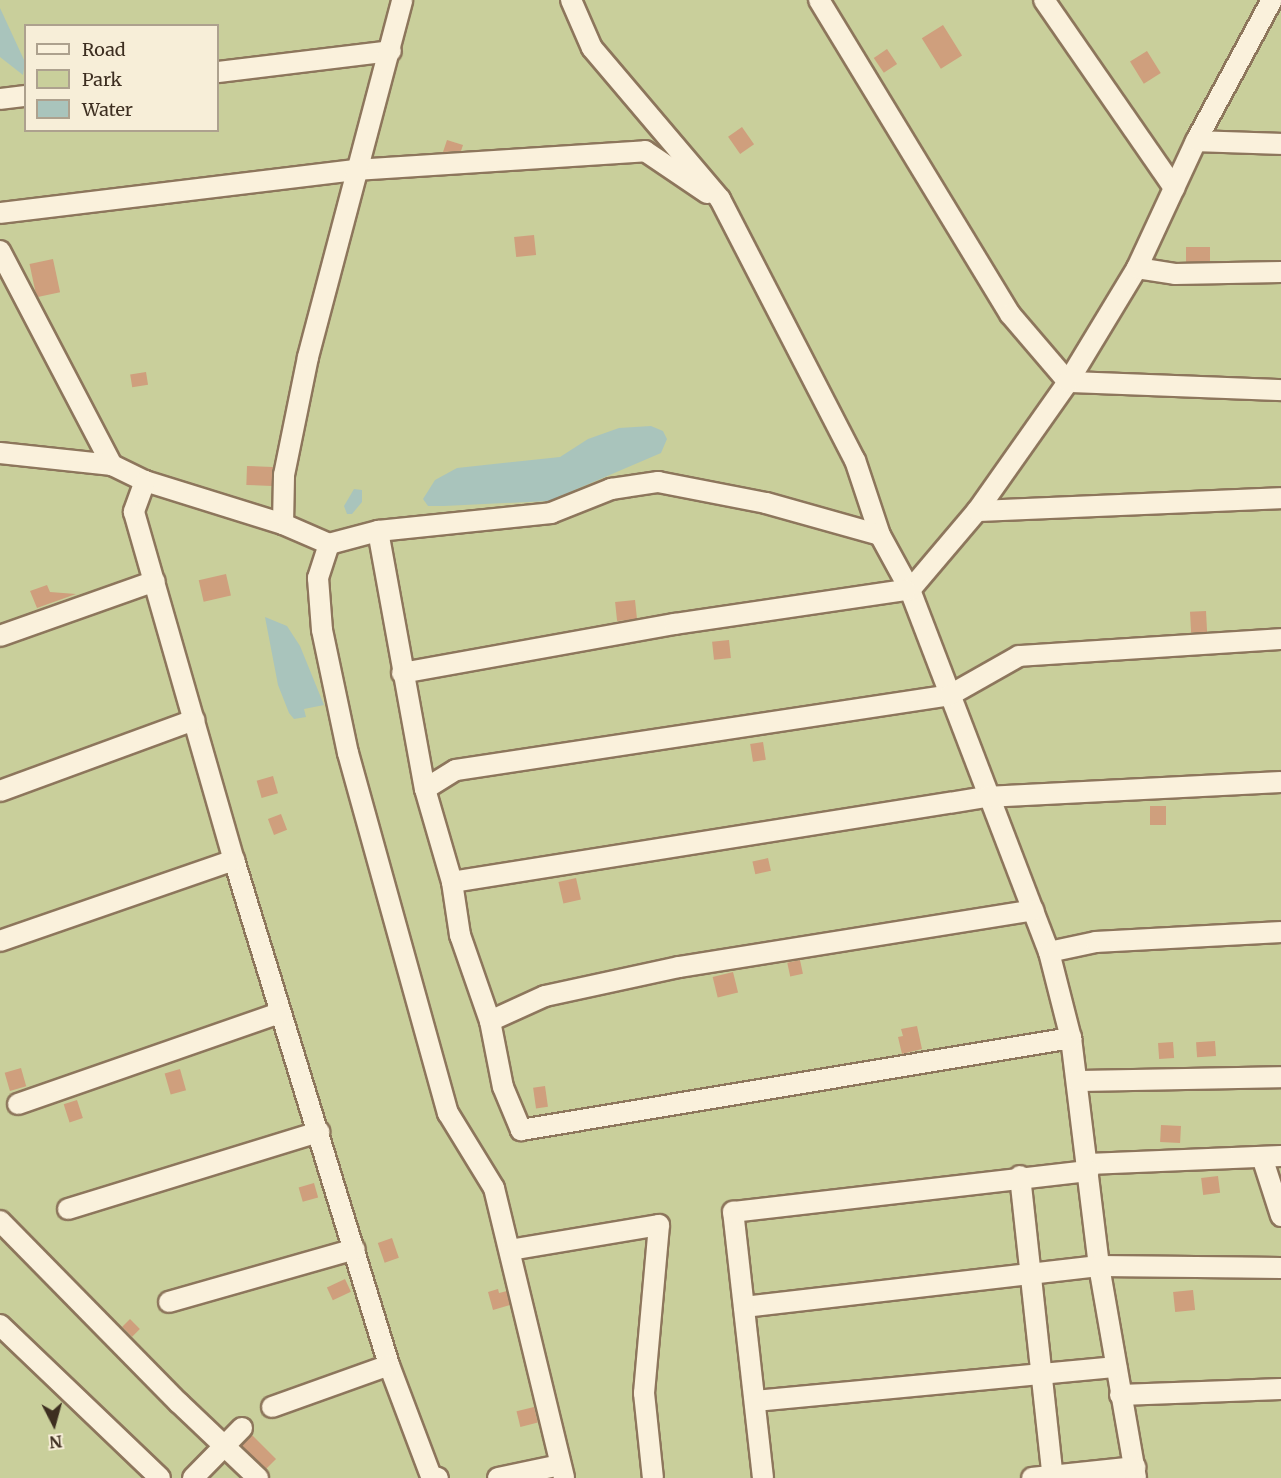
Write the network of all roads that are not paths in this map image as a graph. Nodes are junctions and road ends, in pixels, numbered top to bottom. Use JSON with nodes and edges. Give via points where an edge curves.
{"nodes":[{"id":1,"x":402,"y":0,"type":"edge"},
{"id":2,"x":571,"y":0,"type":"edge"},
{"id":3,"x":819,"y":0,"type":"edge"},
{"id":4,"x":1044,"y":0,"type":"edge"},
{"id":5,"x":1272,"y":9,"type":"edge"},
{"id":6,"x":391,"y":51,"type":"junction"},
{"id":7,"x":219,"y":72,"type":"edge"},
{"id":8,"x":24,"y":96,"type":"edge"},
{"id":9,"x":0,"y":99,"type":"edge"},
{"id":10,"x":1196,"y":141,"type":"junction"},
{"id":11,"x":1281,"y":144,"type":"edge"},
{"id":12,"x":356,"y":170,"type":"junction"},
{"id":13,"x":1174,"y":188,"type":"junction"},
{"id":14,"x":720,"y":199,"type":"junction"},
{"id":15,"x":0,"y":213,"type":"edge"},
{"id":16,"x":0,"y":251,"type":"edge"},
{"id":17,"x":1137,"y":268,"type":"junction"},
{"id":18,"x":1281,"y":272,"type":"edge"},
{"id":19,"x":1068,"y":382,"type":"junction"},
{"id":20,"x":1281,"y":390,"type":"edge"},
{"id":21,"x":0,"y":453,"type":"edge"},
{"id":22,"x":112,"y":465,"type":"junction"},
{"id":23,"x":145,"y":481,"type":"junction"},
{"id":24,"x":1281,"y":498,"type":"edge"},
{"id":25,"x":977,"y":511,"type":"junction"},
{"id":26,"x":283,"y":524,"type":"junction"},
{"id":27,"x":378,"y":531,"type":"junction"},
{"id":28,"x":880,"y":535,"type":"junction"},
{"id":29,"x":329,"y":544,"type":"junction"},
{"id":30,"x":154,"y":581,"type":"junction"},
{"id":31,"x":908,"y":590,"type":"junction"},
{"id":32,"x":0,"y":636,"type":"edge"},
{"id":33,"x":1281,"y":639,"type":"edge"},
{"id":34,"x":402,"y":673,"type":"junction"},
{"id":35,"x":951,"y":695,"type":"junction"},
{"id":36,"x":194,"y":720,"type":"junction"},
{"id":37,"x":1281,"y":782,"type":"edge"},
{"id":38,"x":425,"y":789,"type":"junction"},
{"id":39,"x":0,"y":791,"type":"edge"},
{"id":40,"x":987,"y":797,"type":"junction"},
{"id":41,"x":234,"y":860,"type":"junction"},
{"id":42,"x":452,"y":882,"type":"junction"},
{"id":43,"x":1033,"y":910,"type":"junction"},
{"id":44,"x":1281,"y":932,"type":"edge"},
{"id":45,"x":0,"y":941,"type":"edge"},
{"id":46,"x":1049,"y":952,"type":"junction"},
{"id":47,"x":279,"y":1013,"type":"junction"},
{"id":48,"x":490,"y":1020,"type":"junction"},
{"id":49,"x":1071,"y":1038,"type":"junction"},
{"id":50,"x":1281,"y":1077,"type":"edge"},
{"id":51,"x":1077,"y":1081,"type":"junction"},
{"id":52,"x":18,"y":1104,"type":"dead end"},
{"id":53,"x":320,"y":1132,"type":"junction"},
{"id":54,"x":1272,"y":1157,"type":"edge"},
{"id":55,"x":1089,"y":1168,"type":"junction"},
{"id":56,"x":1020,"y":1176,"type":"junction"},
{"id":57,"x":68,"y":1209,"type":"dead end"},
{"id":58,"x":1281,"y":1216,"type":"edge"},
{"id":59,"x":0,"y":1221,"type":"edge"},
{"id":60,"x":355,"y":1249,"type":"junction"},
{"id":61,"x":510,"y":1250,"type":"junction"},
{"id":62,"x":1099,"y":1266,"type":"junction"},
{"id":63,"x":1281,"y":1268,"type":"edge"},
{"id":64,"x":1030,"y":1274,"type":"junction"},
{"id":65,"x":169,"y":1302,"type":"dead end"},
{"id":66,"x":744,"y":1307,"type":"junction"},
{"id":67,"x":0,"y":1325,"type":"edge"},
{"id":68,"x":389,"y":1365,"type":"junction"},
{"id":69,"x":1116,"y":1367,"type":"junction"},
{"id":70,"x":1041,"y":1374,"type":"junction"},
{"id":71,"x":1281,"y":1389,"type":"edge"},
{"id":72,"x":1120,"y":1395,"type":"junction"},
{"id":73,"x":755,"y":1401,"type":"junction"},
{"id":74,"x":272,"y":1407,"type":"dead end"},
{"id":75,"x":242,"y":1428,"type":"dead end"},
{"id":76,"x":224,"y":1446,"type":"junction"},
{"id":77,"x":562,"y":1472,"type":"edge"},
{"id":78,"x":1136,"y":1473,"type":"edge"},
{"id":79,"x":1053,"y":1477,"type":"edge"},
{"id":80,"x":160,"y":1478,"type":"edge"},
{"id":81,"x":193,"y":1478,"type":"edge"},
{"id":82,"x":258,"y":1478,"type":"edge"},
{"id":83,"x":438,"y":1478,"type":"edge"},
{"id":84,"x":498,"y":1478,"type":"edge"},
{"id":85,"x":653,"y":1478,"type":"edge"},
{"id":86,"x":764,"y":1478,"type":"edge"},
{"id":87,"x":1032,"y":1478,"type":"edge"}],
"edges":[{"from":1,"to":6,"type":"street"},
{"from":2,"to":14,"type":"street","via":[[592,48]]},
{"from":3,"to":19,"type":"street","via":[[1010,314]]},
{"from":4,"to":13,"type":"street"},
{"from":5,"to":10,"type":"street"},
{"from":6,"to":7,"type":"street"},
{"from":6,"to":12,"type":"street"},
{"from":8,"to":9,"type":"street"},
{"from":10,"to":11,"type":"street"},
{"from":10,"to":13,"type":"street"},
{"from":12,"to":14,"type":"street","via":[[645,151]]},
{"from":12,"to":15,"type":"street"},
{"from":12,"to":26,"type":"street","via":[[308,357],[284,476]]},
{"from":13,"to":17,"type":"street"},
{"from":14,"to":28,"type":"street","via":[[855,460]]},
{"from":16,"to":22,"type":"street"},
{"from":17,"to":18,"type":"street","via":[[1175,274]]},
{"from":17,"to":19,"type":"street"},
{"from":19,"to":20,"type":"street"},
{"from":19,"to":25,"type":"street"},
{"from":21,"to":22,"type":"street"},
{"from":22,"to":23,"type":"street"},
{"from":23,"to":26,"type":"street"},
{"from":23,"to":30,"type":"street","via":[[134,512]]},
{"from":24,"to":25,"type":"street"},
{"from":25,"to":31,"type":"street"},
{"from":26,"to":29,"type":"street"},
{"from":27,"to":28,"type":"street","via":[[551,513],[611,489],[658,482],[766,502]]},
{"from":27,"to":29,"type":"street"},
{"from":27,"to":34,"type":"street"},
{"from":28,"to":31,"type":"street"},
{"from":29,"to":61,"type":"street","via":[[318,578],[322,630],[348,753],[447,1113],[494,1188]]},
{"from":30,"to":32,"type":"street"},
{"from":30,"to":36,"type":"street"},
{"from":31,"to":34,"type":"street","via":[[675,624]]},
{"from":31,"to":35,"type":"street"},
{"from":33,"to":35,"type":"street","via":[[1019,656]]},
{"from":34,"to":38,"type":"street"},
{"from":35,"to":38,"type":"street","via":[[456,770]]},
{"from":35,"to":40,"type":"street"},
{"from":36,"to":39,"type":"street"},
{"from":36,"to":41,"type":"street"},
{"from":37,"to":40,"type":"street"},
{"from":38,"to":42,"type":"street"},
{"from":40,"to":42,"type":"street"},
{"from":40,"to":43,"type":"street"},
{"from":41,"to":45,"type":"street"},
{"from":41,"to":47,"type":"street"},
{"from":42,"to":48,"type":"street","via":[[460,935]]},
{"from":43,"to":46,"type":"street"},
{"from":43,"to":48,"type":"street","via":[[679,967],[545,996]]},
{"from":44,"to":46,"type":"street","via":[[1096,942]]},
{"from":46,"to":49,"type":"street"},
{"from":47,"to":52,"type":"street"},
{"from":47,"to":53,"type":"street"},
{"from":48,"to":49,"type":"street","via":[[503,1087],[521,1130]]},
{"from":49,"to":51,"type":"street"},
{"from":50,"to":51,"type":"street"},
{"from":51,"to":55,"type":"street"},
{"from":53,"to":57,"type":"street"},
{"from":53,"to":60,"type":"street"},
{"from":54,"to":55,"type":"street"},
{"from":54,"to":58,"type":"street"},
{"from":55,"to":56,"type":"street"},
{"from":55,"to":62,"type":"street"},
{"from":56,"to":64,"type":"street"},
{"from":56,"to":66,"type":"street","via":[[733,1212]]},
{"from":59,"to":76,"type":"street"},
{"from":60,"to":65,"type":"street"},
{"from":60,"to":68,"type":"street"},
{"from":61,"to":77,"type":"street"},
{"from":61,"to":85,"type":"street","via":[[659,1226],[645,1393]]},
{"from":62,"to":63,"type":"street"},
{"from":62,"to":64,"type":"street"},
{"from":62,"to":69,"type":"street"},
{"from":64,"to":66,"type":"street"},
{"from":64,"to":70,"type":"street"},
{"from":66,"to":73,"type":"street"},
{"from":67,"to":80,"type":"street"},
{"from":68,"to":74,"type":"street"},
{"from":68,"to":83,"type":"street","via":[[431,1476]]},
{"from":69,"to":70,"type":"street"},
{"from":69,"to":72,"type":"street"},
{"from":70,"to":73,"type":"street"},
{"from":70,"to":79,"type":"street"},
{"from":71,"to":72,"type":"street"},
{"from":72,"to":78,"type":"street"},
{"from":73,"to":86,"type":"street"},
{"from":75,"to":76,"type":"street"},
{"from":76,"to":81,"type":"street"},
{"from":76,"to":82,"type":"street"},
{"from":77,"to":84,"type":"street"},
{"from":78,"to":79,"type":"street"},
{"from":79,"to":87,"type":"street"}]}
